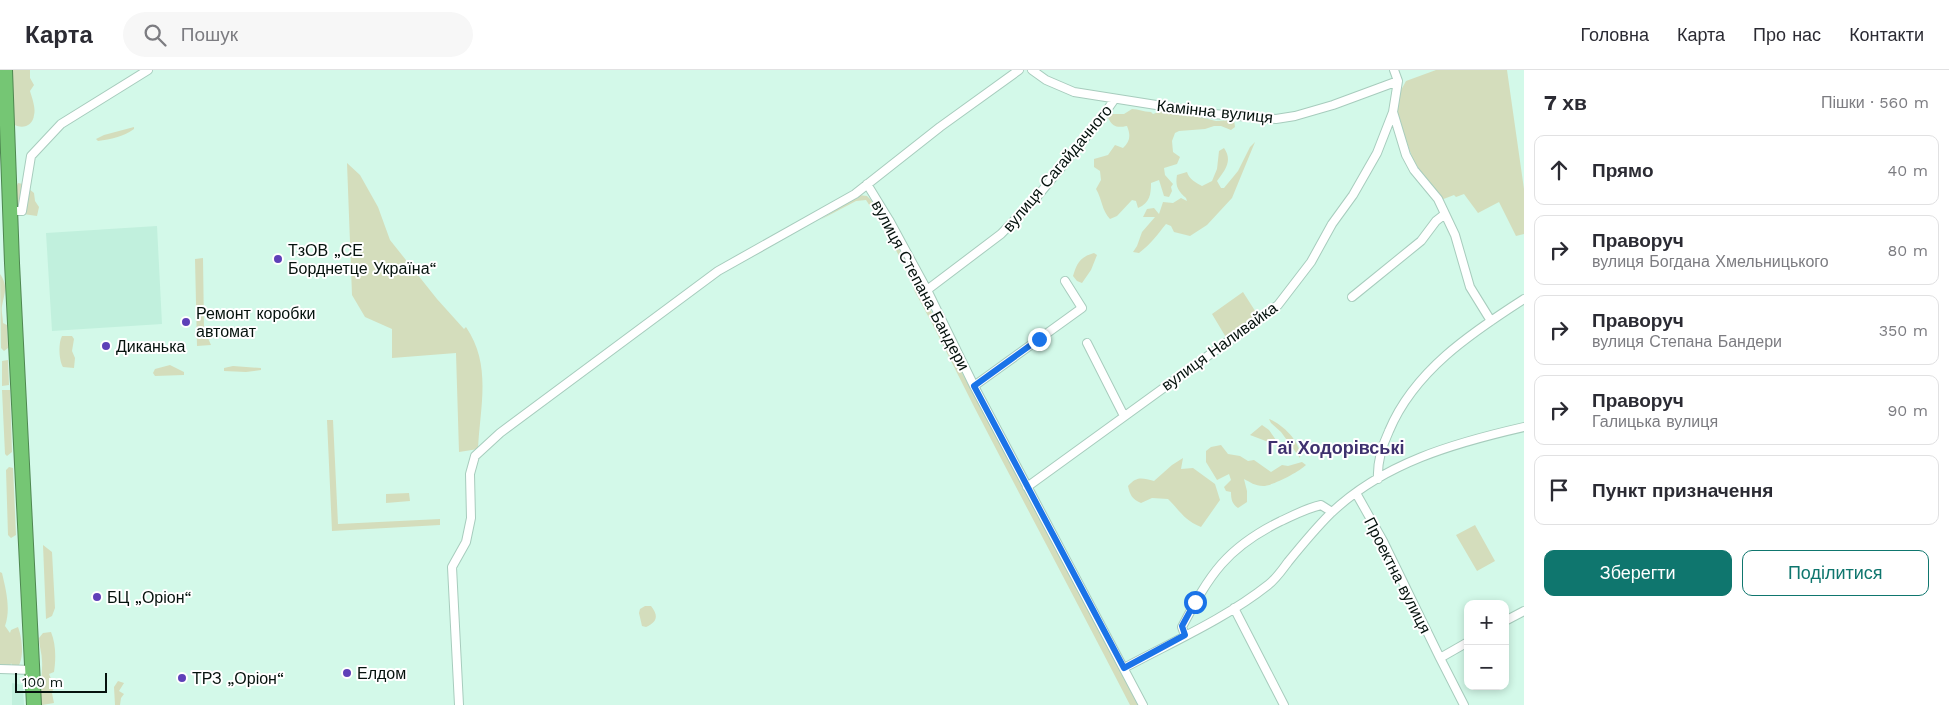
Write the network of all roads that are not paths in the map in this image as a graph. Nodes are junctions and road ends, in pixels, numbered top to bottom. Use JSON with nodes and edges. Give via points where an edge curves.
{"nodes":[{"id":1,"x":5,"y":70,"type":"edge"},
{"id":2,"x":148,"y":70,"type":"edge"},
{"id":3,"x":1019,"y":70,"type":"edge"},
{"id":4,"x":1032,"y":70,"type":"edge"},
{"id":5,"x":1394,"y":70,"type":"edge"},
{"id":6,"x":3,"y":81,"type":"edge"},
{"id":7,"x":1398,"y":82,"type":"junction"},
{"id":8,"x":1114,"y":100,"type":"junction"},
{"id":9,"x":1393,"y":112,"type":"junction"},
{"id":10,"x":867,"y":184,"type":"junction"},
{"id":11,"x":10,"y":211,"type":"junction"},
{"id":12,"x":1445,"y":214,"type":"junction"},
{"id":13,"x":1065,"y":282,"type":"dead end"},
{"id":14,"x":927,"y":290,"type":"junction"},
{"id":15,"x":1352,"y":297,"type":"dead end"},
{"id":16,"x":1524,"y":300,"type":"edge"},
{"id":17,"x":1491,"y":320,"type":"junction"},
{"id":18,"x":1087,"y":343,"type":"dead end"},
{"id":19,"x":974,"y":386,"type":"junction"},
{"id":20,"x":1124,"y":416,"type":"junction"},
{"id":21,"x":1524,"y":427,"type":"edge"},
{"id":22,"x":1378,"y":479,"type":"junction"},
{"id":23,"x":1027,"y":487,"type":"junction"},
{"id":24,"x":1356,"y":493,"type":"junction"},
{"id":25,"x":1332,"y":512,"type":"junction"},
{"id":26,"x":1234,"y":608,"type":"junction"},
{"id":27,"x":1524,"y":610,"type":"edge"},
{"id":28,"x":1509,"y":619,"type":"edge"},
{"id":29,"x":1185,"y":635,"type":"junction"},
{"id":30,"x":1464,"y":644,"type":"edge"},
{"id":31,"x":1440,"y":658,"type":"junction"},
{"id":32,"x":1124,"y":668,"type":"junction"},
{"id":33,"x":0,"y":669,"type":"edge"},
{"id":34,"x":32,"y":670,"type":"junction"},
{"id":35,"x":34,"y":705,"type":"edge"},
{"id":36,"x":460,"y":705,"type":"edge"},
{"id":37,"x":1143,"y":705,"type":"edge"},
{"id":38,"x":1284,"y":705,"type":"edge"},
{"id":39,"x":1464,"y":705,"type":"edge"}],
"edges":[{"from":1,"to":6,"type":"highway"},
{"from":2,"to":11,"type":"street","via":[[61,124],[31,156],[22,211]]},
{"from":3,"to":10,"type":"street","via":[[940,126]]},
{"from":4,"to":8,"type":"street","name":"Камінна вулиця","via":[[1065,89]]},
{"from":5,"to":7,"type":"street"},
{"from":6,"to":11,"type":"highway"},
{"from":7,"to":8,"type":"street","name":"Камінна вулиця","via":[[1333,105],[1276,119],[1234,117]]},
{"from":7,"to":9,"type":"street","name":"вулиця Наливайка"},
{"from":8,"to":14,"type":"street","name":"вулиця Сагайдачного","via":[[1036,198],[1001,234]]},
{"from":9,"to":12,"type":"street","via":[[1400,140],[1414,170],[1434,193]]},
{"from":9,"to":20,"type":"street","name":"вулиця Наливайка","via":[[1377,153],[1353,195],[1311,262],[1278,305]]},
{"from":10,"to":14,"type":"street","name":"вулиця Степана Бандери"},
{"from":10,"to":36,"type":"street","via":[[855,194],[718,271],[500,433],[475,456],[470,474],[471,518],[466,542],[452,566]]},
{"from":11,"to":34,"type":"highway"},
{"from":12,"to":15,"type":"street","via":[[1421,241]]},
{"from":12,"to":17,"type":"street","via":[[1455,235],[1470,287]]},
{"from":13,"to":19,"type":"street","via":[[1082,308]]},
{"from":14,"to":19,"type":"street","name":"вулиця Степана Бандери"},
{"from":16,"to":17,"type":"street"},
{"from":17,"to":22,"type":"street","via":[[1433,367],[1414,388],[1395,416],[1386,438],[1380,455]]},
{"from":18,"to":20,"type":"street"},
{"from":19,"to":23,"type":"street","name":"вулиця Степана Бандери"},
{"from":20,"to":23,"type":"street","name":"вулиця Наливайка"},
{"from":21,"to":22,"type":"street","via":[[1432,452]]},
{"from":22,"to":24,"type":"street"},
{"from":23,"to":32,"type":"street","name":"вулиця Степана Бандери"},
{"from":24,"to":25,"type":"street"},
{"from":24,"to":31,"type":"street","name":"Проектна вулиця"},
{"from":25,"to":26,"type":"street","via":[[1270,584]]},
{"from":25,"to":29,"type":"street","via":[[1321,505],[1312,507],[1264,529],[1239,546],[1221,564],[1195,602],[1182,626]]},
{"from":26,"to":29,"type":"street"},
{"from":26,"to":38,"type":"street"},
{"from":27,"to":28,"type":"street"},
{"from":29,"to":32,"type":"street"},
{"from":30,"to":31,"type":"street"},
{"from":31,"to":39,"type":"street","name":"Проектна вулиця"},
{"from":32,"to":37,"type":"street","name":"вулиця Степана Бандери"},
{"from":33,"to":34,"type":"street"},
{"from":34,"to":35,"type":"highway"}]}
